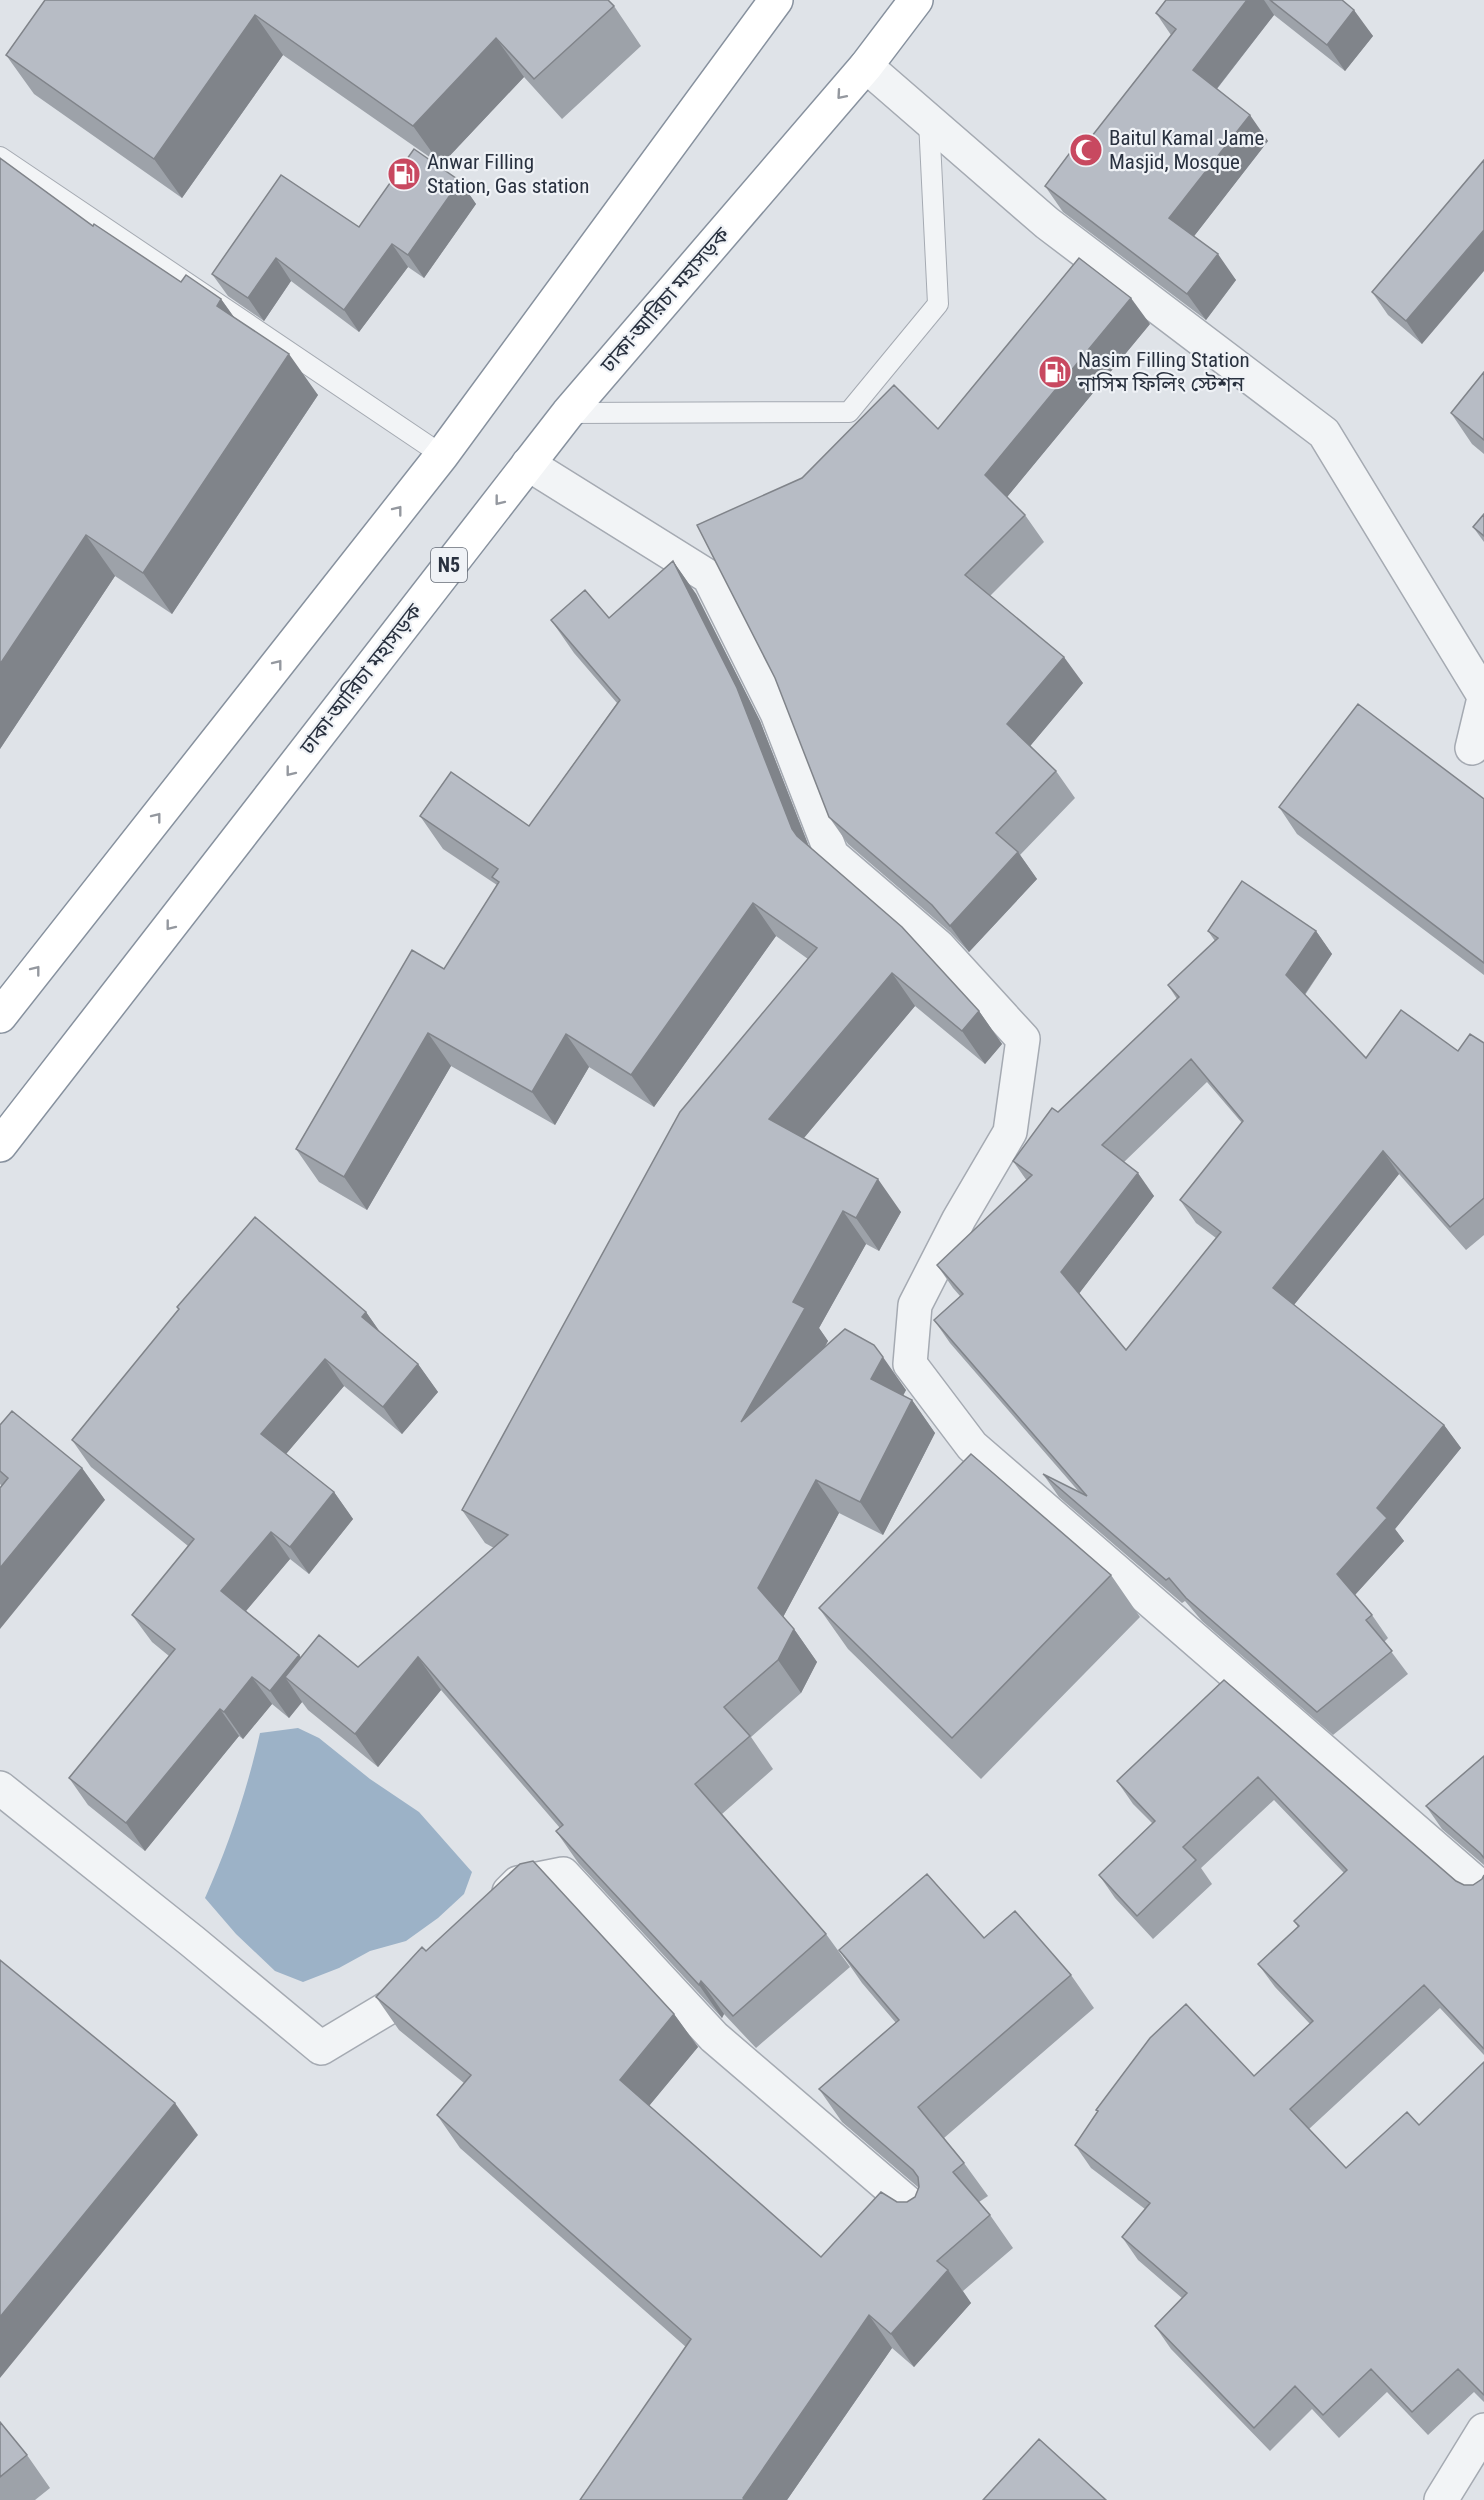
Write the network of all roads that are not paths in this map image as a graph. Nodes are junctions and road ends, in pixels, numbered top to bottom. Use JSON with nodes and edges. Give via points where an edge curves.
{"nodes":[{"id":1,"x":776,"y":0,"type":"edge"},
{"id":2,"x":916,"y":0,"type":"edge"},
{"id":3,"x":866,"y":66,"type":"junction"},
{"id":4,"x":929,"y":121,"type":"junction"},
{"id":5,"x":0,"y":157,"type":"edge"},
{"id":6,"x":568,"y":413,"type":"junction"},
{"id":7,"x":442,"y":455,"type":"junction"},
{"id":8,"x":528,"y":464,"type":"junction"},
{"id":9,"x":1484,"y":697,"type":"edge"},
{"id":10,"x":1472,"y":748,"type":"dead end"},
{"id":11,"x":0,"y":1016,"type":"edge"},
{"id":12,"x":0,"y":1145,"type":"edge"},
{"id":13,"x":0,"y":1788,"type":"edge"},
{"id":14,"x":1484,"y":1890,"type":"edge"},
{"id":15,"x":484,"y":1916,"type":"edge"},
{"id":16,"x":442,"y":1957,"type":"edge"},
{"id":17,"x":924,"y":2217,"type":"edge"},
{"id":18,"x":1484,"y":2430,"type":"edge"},
{"id":19,"x":1442,"y":2500,"type":"edge"}],
"edges":[{"from":1,"to":7,"type":"highway"},
{"from":2,"to":3,"type":"highway","name":"ঢাকা-আরিচা মহাসড়ক","number":"N5"},
{"from":3,"to":4,"type":"street"},
{"from":3,"to":6,"type":"highway","name":"ঢাকা-আরিচা মহাসড়ক","number":"N5","one_way":true},
{"from":4,"to":6,"type":"lane","via":[[938,304],[849,412]]},
{"from":4,"to":9,"type":"street","via":[[1047,223],[1324,433]]},
{"from":5,"to":7,"type":"lane"},
{"from":6,"to":8,"type":"highway","name":"ঢাকা-আরিচা মহাসড়ক","number":"N5"},
{"from":11,"to":7,"type":"highway","one_way":true},
{"from":8,"to":12,"type":"highway","name":"ঢাকা-আরিচা মহাসড়ক","number":"N5","one_way":true},
{"from":8,"to":14,"type":"street","via":[[709,577],[777,713],[832,855],[938,946],[1023,1039],[1010,1132],[915,1305],[910,1364],[972,1446]]},
{"from":9,"to":10,"type":"street"},
{"from":13,"to":16,"type":"street","via":[[321,2048],[392,2006]]},
{"from":15,"to":17,"type":"street","via":[[518,1883],[563,1874],[714,2037]]},
{"from":18,"to":19,"type":"street"}]}
